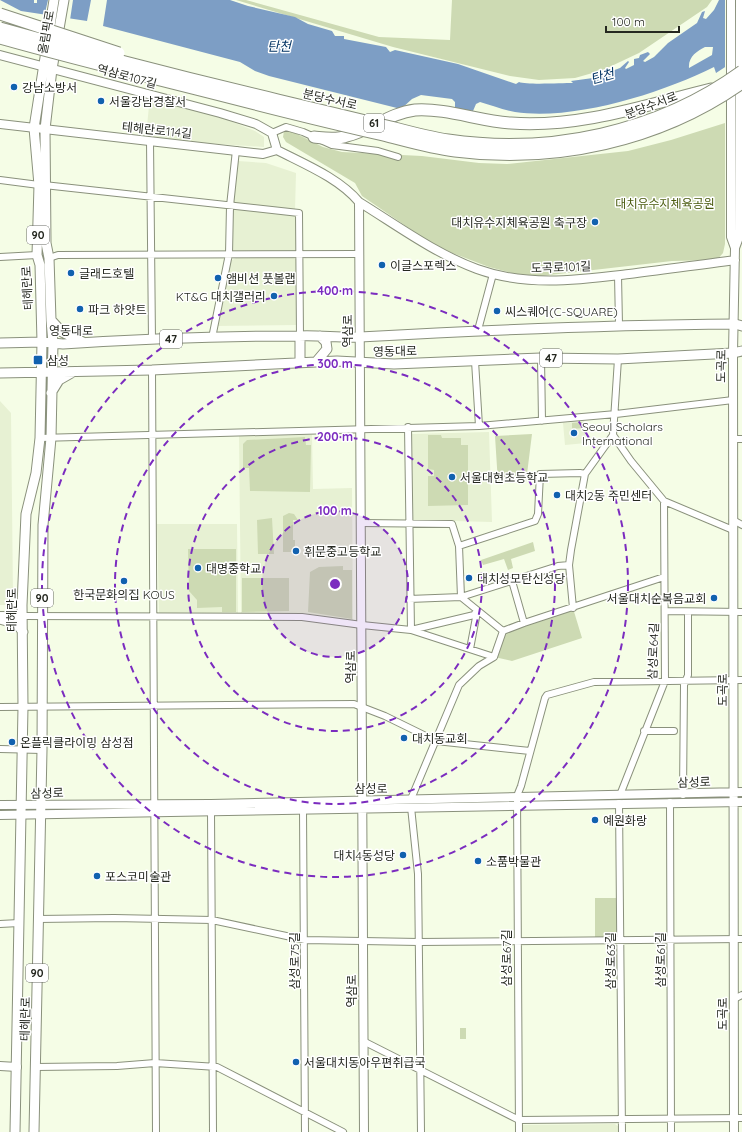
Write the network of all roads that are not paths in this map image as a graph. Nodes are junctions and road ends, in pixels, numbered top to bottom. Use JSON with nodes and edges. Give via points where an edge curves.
{"nodes":[{"id":1,"x":54,"y":0,"type":"edge"},
{"id":2,"x":64,"y":0,"type":"edge"},
{"id":3,"x":731,"y":0,"type":"edge"},
{"id":4,"x":740,"y":0,"type":"edge"},
{"id":5,"x":0,"y":14,"type":"edge"},
{"id":6,"x":0,"y":20,"type":"edge"},
{"id":7,"x":0,"y":28,"type":"edge"},
{"id":8,"x":0,"y":38,"type":"edge"},
{"id":9,"x":0,"y":55,"type":"edge"},
{"id":10,"x":99,"y":55,"type":"junction"},
{"id":11,"x":48,"y":68,"type":"junction"},
{"id":12,"x":742,"y":71,"type":"edge"},
{"id":13,"x":172,"y":74,"type":"junction"},
{"id":14,"x":742,"y":83,"type":"edge"},
{"id":15,"x":718,"y":87,"type":"junction"},
{"id":16,"x":0,"y":124,"type":"edge"},
{"id":17,"x":34,"y":128,"type":"junction"},
{"id":18,"x":45,"y":129,"type":"junction"},
{"id":19,"x":272,"y":133,"type":"junction"},
{"id":20,"x":314,"y":138,"type":"junction"},
{"id":21,"x":150,"y":140,"type":"junction"},
{"id":22,"x":236,"y":150,"type":"junction"},
{"id":23,"x":277,"y":150,"type":"junction"},
{"id":24,"x":398,"y":157,"type":"dead end"},
{"id":25,"x":0,"y":180,"type":"edge"},
{"id":26,"x":42,"y":185,"type":"junction"},
{"id":27,"x":151,"y":197,"type":"junction"},
{"id":28,"x":359,"y":202,"type":"junction"},
{"id":29,"x":230,"y":206,"type":"junction"},
{"id":30,"x":375,"y":212,"type":"junction"},
{"id":31,"x":358,"y":218,"type":"junction"},
{"id":32,"x":735,"y":248,"type":"junction"},
{"id":33,"x":229,"y":254,"type":"junction"},
{"id":34,"x":359,"y":254,"type":"junction"},
{"id":35,"x":37,"y":255,"type":"junction"},
{"id":36,"x":150,"y":255,"type":"junction"},
{"id":37,"x":300,"y":255,"type":"junction"},
{"id":38,"x":0,"y":257,"type":"edge"},
{"id":39,"x":49,"y":258,"type":"junction"},
{"id":40,"x":734,"y":260,"type":"junction"},
{"id":41,"x":493,"y":274,"type":"junction"},
{"id":42,"x":618,"y":275,"type":"junction"},
{"id":43,"x":51,"y":320,"type":"junction"},
{"id":44,"x":619,"y":325,"type":"junction"},
{"id":45,"x":738,"y":325,"type":"edge"},
{"id":46,"x":478,"y":330,"type":"junction"},
{"id":47,"x":300,"y":336,"type":"junction"},
{"id":48,"x":320,"y":336,"type":"junction"},
{"id":49,"x":359,"y":337,"type":"junction"},
{"id":50,"x":212,"y":338,"type":"junction"},
{"id":51,"x":152,"y":340,"type":"junction"},
{"id":52,"x":42,"y":342,"type":"junction"},
{"id":53,"x":0,"y":343,"type":"edge"},
{"id":54,"x":53,"y":343,"type":"junction"},
{"id":55,"x":84,"y":343,"type":"junction"},
{"id":56,"x":738,"y":352,"type":"edge"},
{"id":57,"x":541,"y":358,"type":"junction"},
{"id":58,"x":618,"y":358,"type":"junction"},
{"id":59,"x":475,"y":361,"type":"junction"},
{"id":60,"x":300,"y":362,"type":"junction"},
{"id":61,"x":316,"y":362,"type":"junction"},
{"id":62,"x":359,"y":363,"type":"junction"},
{"id":63,"x":152,"y":370,"type":"junction"},
{"id":64,"x":76,"y":371,"type":"junction"},
{"id":65,"x":41,"y":372,"type":"junction"},
{"id":66,"x":52,"y":372,"type":"junction"},
{"id":67,"x":0,"y":373,"type":"edge"},
{"id":68,"x":51,"y":393,"type":"junction"},
{"id":69,"x":733,"y":400,"type":"junction"},
{"id":70,"x":616,"y":414,"type":"junction"},
{"id":71,"x":542,"y":421,"type":"junction"},
{"id":72,"x":479,"y":426,"type":"junction"},
{"id":73,"x":408,"y":428,"type":"junction"},
{"id":74,"x":360,"y":431,"type":"junction"},
{"id":75,"x":614,"y":435,"type":"junction"},
{"id":76,"x":152,"y":437,"type":"junction"},
{"id":77,"x":40,"y":438,"type":"junction"},
{"id":78,"x":51,"y":438,"type":"junction"},
{"id":79,"x":733,"y":439,"type":"junction"},
{"id":80,"x":742,"y":439,"type":"edge"},
{"id":81,"x":585,"y":474,"type":"junction"},
{"id":82,"x":664,"y":501,"type":"junction"},
{"id":83,"x":733,"y":520,"type":"junction"},
{"id":84,"x":361,"y":523,"type":"junction"},
{"id":85,"x":409,"y":523,"type":"junction"},
{"id":86,"x":742,"y":525,"type":"edge"},
{"id":87,"x":733,"y":530,"type":"junction"},
{"id":88,"x":459,"y":546,"type":"junction"},
{"id":89,"x":569,"y":565,"type":"junction"},
{"id":90,"x":664,"y":577,"type":"junction"},
{"id":91,"x":512,"y":581,"type":"junction"},
{"id":92,"x":461,"y":597,"type":"junction"},
{"id":93,"x":409,"y":599,"type":"junction"},
{"id":94,"x":573,"y":608,"type":"junction"},
{"id":95,"x":477,"y":610,"type":"junction"},
{"id":96,"x":666,"y":611,"type":"junction"},
{"id":97,"x":688,"y":612,"type":"junction"},
{"id":98,"x":738,"y":612,"type":"edge"},
{"id":99,"x":22,"y":616,"type":"junction"},
{"id":100,"x":42,"y":616,"type":"junction"},
{"id":101,"x":0,"y":617,"type":"edge"},
{"id":102,"x":154,"y":617,"type":"junction"},
{"id":103,"x":524,"y":623,"type":"junction"},
{"id":104,"x":362,"y":625,"type":"junction"},
{"id":105,"x":411,"y":630,"type":"junction"},
{"id":106,"x":503,"y":631,"type":"junction"},
{"id":107,"x":22,"y":632,"type":"junction"},
{"id":108,"x":470,"y":649,"type":"junction"},
{"id":109,"x":494,"y":657,"type":"junction"},
{"id":110,"x":686,"y":680,"type":"junction"},
{"id":111,"x":738,"y":680,"type":"edge"},
{"id":112,"x":665,"y":681,"type":"junction"},
{"id":113,"x":42,"y":706,"type":"junction"},
{"id":114,"x":154,"y":706,"type":"junction"},
{"id":115,"x":0,"y":707,"type":"edge"},
{"id":116,"x":23,"y":707,"type":"junction"},
{"id":117,"x":362,"y":707,"type":"junction"},
{"id":118,"x":644,"y":731,"type":"junction"},
{"id":119,"x":674,"y":731,"type":"dead end"},
{"id":120,"x":436,"y":741,"type":"junction"},
{"id":121,"x":0,"y":750,"type":"edge"},
{"id":122,"x":22,"y":750,"type":"junction"},
{"id":123,"x":42,"y":750,"type":"junction"},
{"id":124,"x":530,"y":751,"type":"junction"},
{"id":125,"x":733,"y":792,"type":"junction"},
{"id":126,"x":742,"y":792,"type":"edge"},
{"id":127,"x":683,"y":795,"type":"junction"},
{"id":128,"x":517,"y":796,"type":"junction"},
{"id":129,"x":362,"y":799,"type":"junction"},
{"id":130,"x":619,"y":799,"type":"junction"},
{"id":131,"x":670,"y":802,"type":"junction"},
{"id":132,"x":738,"y":802,"type":"edge"},
{"id":133,"x":411,"y":803,"type":"junction"},
{"id":134,"x":40,"y":804,"type":"junction"},
{"id":135,"x":154,"y":804,"type":"junction"},
{"id":136,"x":0,"y":805,"type":"edge"},
{"id":137,"x":517,"y":805,"type":"junction"},
{"id":138,"x":303,"y":809,"type":"junction"},
{"id":139,"x":362,"y":809,"type":"junction"},
{"id":140,"x":21,"y":810,"type":"junction"},
{"id":141,"x":210,"y":812,"type":"junction"},
{"id":142,"x":154,"y":813,"type":"junction"},
{"id":143,"x":40,"y":814,"type":"junction"},
{"id":144,"x":0,"y":815,"type":"edge"},
{"id":145,"x":38,"y":919,"type":"junction"},
{"id":146,"x":155,"y":919,"type":"junction"},
{"id":147,"x":212,"y":920,"type":"junction"},
{"id":148,"x":19,"y":923,"type":"junction"},
{"id":149,"x":0,"y":924,"type":"edge"},
{"id":150,"x":621,"y":939,"type":"junction"},
{"id":151,"x":738,"y":939,"type":"edge"},
{"id":152,"x":304,"y":940,"type":"junction"},
{"id":153,"x":670,"y":940,"type":"junction"},
{"id":154,"x":363,"y":941,"type":"junction"},
{"id":155,"x":517,"y":941,"type":"junction"},
{"id":156,"x":419,"y":942,"type":"junction"},
{"id":157,"x":742,"y":995,"type":"edge"},
{"id":158,"x":734,"y":999,"type":"junction"},
{"id":159,"x":363,"y":1041,"type":"junction"},
{"id":160,"x":155,"y":1063,"type":"junction"},
{"id":161,"x":0,"y":1066,"type":"edge"},
{"id":162,"x":36,"y":1066,"type":"junction"},
{"id":163,"x":212,"y":1066,"type":"junction"},
{"id":164,"x":17,"y":1067,"type":"junction"},
{"id":165,"x":420,"y":1070,"type":"junction"},
{"id":166,"x":306,"y":1112,"type":"junction"},
{"id":167,"x":738,"y":1118,"type":"edge"},
{"id":168,"x":671,"y":1119,"type":"junction"},
{"id":169,"x":519,"y":1120,"type":"junction"},
{"id":170,"x":622,"y":1120,"type":"junction"},
{"id":171,"x":16,"y":1132,"type":"edge"},
{"id":172,"x":34,"y":1132,"type":"edge"},
{"id":173,"x":156,"y":1132,"type":"edge"},
{"id":174,"x":213,"y":1132,"type":"edge"},
{"id":175,"x":306,"y":1132,"type":"edge"},
{"id":176,"x":343,"y":1132,"type":"edge"},
{"id":177,"x":364,"y":1132,"type":"edge"},
{"id":178,"x":421,"y":1132,"type":"edge"},
{"id":179,"x":519,"y":1132,"type":"edge"},
{"id":180,"x":622,"y":1132,"type":"edge"},
{"id":181,"x":672,"y":1132,"type":"edge"},
{"id":182,"x":734,"y":1132,"type":"edge"}],
"edges":[{"from":1,"to":11,"type":"main road","name":"올림픽로","number":"90","bridge":true,"via":[[45,54]]},
{"from":2,"to":11,"type":"main road","name":"올림픽로","number":"90","bridge":true,"via":[[54,57]]},
{"from":3,"to":32,"type":"main road","name":"도곡로","bridge":true,"via":[[731,237]]},
{"from":4,"to":32,"type":"main road","name":"도곡로","bridge":true,"via":[[739,237]]},
{"from":5,"to":13,"type":"highway","bridge":true,"via":[[149,63]]},
{"from":6,"to":10,"type":"highway","bridge":true},
{"from":7,"to":10,"type":"highway","name":"분당수서로","number":"61","bridge":true},
{"from":8,"to":14,"type":"highway","name":"분당수서로","number":"61","bridge":true,"via":[[305,117],[429,146],[470,152],[519,154],[565,150],[636,136],[698,110]]},
{"from":9,"to":11,"type":"main road","name":"역삼로107길"},
{"from":10,"to":13,"type":"highway","name":"분당수서로","number":"61","bridge":true},
{"from":11,"to":17,"type":"main road","name":"테헤란로","number":"90"},
{"from":11,"to":18,"type":"main road","name":"테헤란로","number":"90"},
{"from":11,"to":19,"type":"main road","name":"역삼로107길","via":[[220,113],[256,124]]},
{"from":12,"to":15,"type":"highway","name":"분당수서로","number":"61","bridge":true},
{"from":13,"to":15,"type":"highway","name":"분당수서로","number":"61","bridge":true,"via":[[428,136],[460,142],[504,144],[572,140],[627,128],[669,114]]},
{"from":15,"to":20,"type":"highway","bridge":true,"via":[[563,123],[512,123],[415,110],[388,117],[348,136]]},
{"from":16,"to":17,"type":"main road","name":"테헤란로114길"},
{"from":17,"to":18,"type":"main road","name":"테헤란로114길"},
{"from":17,"to":26,"type":"main road","name":"테헤란로","number":"90"},
{"from":18,"to":21,"type":"main road","name":"테헤란로114길"},
{"from":18,"to":26,"type":"main road","name":"테헤란로","number":"90"},
{"from":19,"to":20,"type":"street","via":[[286,127]]},
{"from":19,"to":23,"type":"main road"},
{"from":20,"to":24,"type":"street","via":[[332,145],[371,150]]},
{"from":21,"to":22,"type":"main road","name":"테헤란로114길"},
{"from":21,"to":27,"type":"street"},
{"from":22,"to":23,"type":"main road","name":"테헤란로114길","via":[[263,154]]},
{"from":22,"to":29,"type":"street"},
{"from":23,"to":28,"type":"main road","via":[[352,193]]},
{"from":25,"to":26,"type":"street"},
{"from":26,"to":27,"type":"street"},
{"from":26,"to":35,"type":"main road","name":"테헤란로","number":"90"},
{"from":26,"to":39,"type":"main road","name":"테헤란로","number":"90"},
{"from":27,"to":29,"type":"street"},
{"from":27,"to":36,"type":"street"},
{"from":28,"to":30,"type":"main road","name":"도곡로101길"},
{"from":28,"to":31,"type":"main road","name":"역삼로"},
{"from":29,"to":33,"type":"street"},
{"from":29,"to":37,"type":"street","via":[[299,213]]},
{"from":30,"to":31,"type":"main road","via":[[363,214]]},
{"from":30,"to":41,"type":"main road","name":"도곡로101길","via":[[448,257]]},
{"from":31,"to":34,"type":"main road","name":"역삼로"},
{"from":32,"to":40,"type":"main road","name":"도곡로"},
{"from":33,"to":36,"type":"street"},
{"from":33,"to":37,"type":"street"},
{"from":33,"to":50,"type":"street"},
{"from":34,"to":37,"type":"street"},
{"from":34,"to":49,"type":"main road","name":"역삼로"},
{"from":35,"to":38,"type":"street"},
{"from":35,"to":52,"type":"main road","name":"테헤란로","number":"90","via":[[40,265]]},
{"from":36,"to":39,"type":"street","via":[[58,255]]},
{"from":36,"to":51,"type":"street"},
{"from":37,"to":47,"type":"street"},
{"from":39,"to":43,"type":"main road","name":"테헤란로","number":"90"},
{"from":40,"to":42,"type":"main road","name":"도곡로101길"},
{"from":40,"to":45,"type":"main road","name":"도곡로"},
{"from":41,"to":42,"type":"main road","name":"도곡로101길","via":[[530,281]]},
{"from":41,"to":46,"type":"street"},
{"from":42,"to":44,"type":"street"},
{"from":43,"to":54,"type":"main road","name":"테헤란로","number":"90"},
{"from":43,"to":55,"type":"main road","via":[[62,332]]},
{"from":44,"to":45,"type":"main road","name":"영동대로","number":"47"},
{"from":44,"to":46,"type":"main road","name":"영동대로","number":"47"},
{"from":45,"to":56,"type":"main road","name":"도곡로"},
{"from":46,"to":49,"type":"main road","name":"영동대로","number":"47"},
{"from":47,"to":48,"type":"main road","name":"영동대로","number":"47"},
{"from":47,"to":50,"type":"main road","name":"영동대로","number":"47"},
{"from":47,"to":60,"type":"main road"},
{"from":48,"to":49,"type":"main road","name":"영동대로","number":"47"},
{"from":48,"to":61,"type":"main road","via":[[326,342],[327,349]]},
{"from":49,"to":62,"type":"main road","name":"역삼로"},
{"from":50,"to":51,"type":"main road","name":"영동대로","number":"47"},
{"from":51,"to":55,"type":"main road","name":"영동대로","number":"47"},
{"from":52,"to":53,"type":"main road","name":"영동대로","number":"47"},
{"from":52,"to":54,"type":"main road","name":"영동대로","number":"47"},
{"from":52,"to":65,"type":"main road","name":"테헤란로","number":"90"},
{"from":54,"to":55,"type":"main road","name":"영동대로","number":"47"},
{"from":54,"to":66,"type":"main road","name":"테헤란로","number":"90"},
{"from":56,"to":58,"type":"main road","name":"영동대로","number":"47"},
{"from":56,"to":69,"type":"main road","name":"도곡로"},
{"from":57,"to":58,"type":"main road","name":"영동대로","number":"47"},
{"from":57,"to":59,"type":"main road","name":"영동대로","number":"47"},
{"from":57,"to":71,"type":"street"},
{"from":58,"to":70,"type":"street"},
{"from":59,"to":62,"type":"main road","name":"영동대로","number":"47"},
{"from":59,"to":72,"type":"street"},
{"from":60,"to":61,"type":"main road","name":"영동대로","number":"47"},
{"from":60,"to":63,"type":"main road","name":"영동대로","number":"47"},
{"from":61,"to":62,"type":"main road","name":"영동대로","number":"47"},
{"from":62,"to":74,"type":"main road","name":"역삼로"},
{"from":63,"to":64,"type":"main road","name":"영동대로","number":"47"},
{"from":63,"to":76,"type":"street"},
{"from":64,"to":66,"type":"main road","name":"영동대로","number":"47"},
{"from":64,"to":68,"type":"main road","via":[[59,380]]},
{"from":65,"to":66,"type":"main road","name":"영동대로","number":"47"},
{"from":65,"to":67,"type":"main road","name":"영동대로","number":"47"},
{"from":65,"to":77,"type":"main road","name":"테헤란로","number":"90"},
{"from":66,"to":68,"type":"main road","name":"테헤란로","number":"90"},
{"from":68,"to":78,"type":"main road","name":"테헤란로","number":"90"},
{"from":69,"to":70,"type":"street"},
{"from":69,"to":79,"type":"main road","name":"도곡로"},
{"from":70,"to":71,"type":"street"},
{"from":70,"to":75,"type":"street"},
{"from":71,"to":72,"type":"street"},
{"from":72,"to":73,"type":"street"},
{"from":73,"to":74,"type":"street"},
{"from":73,"to":85,"type":"street"},
{"from":74,"to":76,"type":"street"},
{"from":74,"to":84,"type":"main road","name":"역삼로"},
{"from":75,"to":81,"type":"street"},
{"from":75,"to":82,"type":"street","via":[[631,461]]},
{"from":76,"to":78,"type":"street"},
{"from":76,"to":102,"type":"street"},
{"from":77,"to":78,"type":"street"},
{"from":77,"to":99,"type":"main road","name":"테헤란로","number":"90","via":[[36,473],[26,514]]},
{"from":78,"to":100,"type":"main road","name":"테헤란로","number":"90","via":[[43,525]]},
{"from":79,"to":80,"type":"street"},
{"from":79,"to":83,"type":"main road","name":"도곡로"},
{"from":81,"to":88,"type":"street","via":[[540,474],[538,514],[535,521]]},
{"from":81,"to":89,"type":"street"},
{"from":82,"to":87,"type":"street"},
{"from":82,"to":90,"type":"street","name":"삼성로64길"},
{"from":83,"to":86,"type":"street"},
{"from":83,"to":87,"type":"main road","name":"도곡로"},
{"from":84,"to":85,"type":"street"},
{"from":84,"to":104,"type":"main road","name":"역삼로"},
{"from":85,"to":88,"type":"street","via":[[452,524]]},
{"from":85,"to":93,"type":"street"},
{"from":87,"to":98,"type":"main road","name":"도곡로"},
{"from":88,"to":92,"type":"street"},
{"from":89,"to":91,"type":"street","via":[[558,566]]},
{"from":89,"to":94,"type":"street"},
{"from":90,"to":94,"type":"street"},
{"from":90,"to":96,"type":"street","name":"삼성로64길"},
{"from":91,"to":92,"type":"street"},
{"from":91,"to":103,"type":"street"},
{"from":92,"to":93,"type":"street"},
{"from":92,"to":95,"type":"street"},
{"from":93,"to":105,"type":"street"},
{"from":94,"to":103,"type":"street"},
{"from":95,"to":105,"type":"street","via":[[474,615]]},
{"from":95,"to":106,"type":"street"},
{"from":95,"to":108,"type":"street"},
{"from":96,"to":97,"type":"street"},
{"from":96,"to":112,"type":"street","name":"삼성로64길"},
{"from":97,"to":98,"type":"street"},
{"from":97,"to":110,"type":"street"},
{"from":98,"to":111,"type":"main road","name":"도곡로"},
{"from":99,"to":100,"type":"street"},
{"from":99,"to":101,"type":"main road"},
{"from":99,"to":107,"type":"main road","name":"테헤란로","number":"90"},
{"from":100,"to":102,"type":"street"},
{"from":100,"to":113,"type":"main road","name":"테헤란로","number":"90"},
{"from":101,"to":107,"type":"main road","via":[[16,624]]},
{"from":102,"to":104,"type":"street","via":[[302,617]]},
{"from":102,"to":114,"type":"street"},
{"from":103,"to":106,"type":"street"},
{"from":104,"to":105,"type":"street"},
{"from":104,"to":117,"type":"main road","name":"역삼로"},
{"from":105,"to":108,"type":"street"},
{"from":106,"to":109,"type":"street"},
{"from":107,"to":116,"type":"main road","name":"테헤란로","number":"90"},
{"from":108,"to":109,"type":"street"},
{"from":109,"to":120,"type":"street","via":[[479,666],[459,685]]},
{"from":110,"to":111,"type":"street"},
{"from":110,"to":112,"type":"street"},
{"from":110,"to":127,"type":"street"},
{"from":111,"to":125,"type":"main road","name":"도곡로"},
{"from":112,"to":118,"type":"street","name":"삼성로64길"},
{"from":112,"to":124,"type":"street","via":[[594,682],[547,695]]},
{"from":113,"to":114,"type":"street"},
{"from":113,"to":116,"type":"street"},
{"from":113,"to":123,"type":"main road","name":"테헤란로","number":"90"},
{"from":114,"to":117,"type":"street","via":[[354,704]]},
{"from":114,"to":135,"type":"street"},
{"from":115,"to":116,"type":"street"},
{"from":116,"to":122,"type":"main road","name":"테헤란로","number":"90"},
{"from":117,"to":120,"type":"street"},
{"from":117,"to":129,"type":"main road","name":"역삼로"},
{"from":118,"to":119,"type":"street"},
{"from":118,"to":130,"type":"street","name":"삼성로64길"},
{"from":120,"to":124,"type":"street"},
{"from":120,"to":133,"type":"street"},
{"from":121,"to":122,"type":"street"},
{"from":122,"to":123,"type":"street"},
{"from":122,"to":140,"type":"main road","name":"테헤란로","number":"90"},
{"from":123,"to":134,"type":"main road","name":"테헤란로","number":"90"},
{"from":124,"to":128,"type":"street"},
{"from":125,"to":126,"type":"main road","name":"삼성로"},
{"from":125,"to":127,"type":"main road","name":"삼성로"},
{"from":125,"to":132,"type":"main road","name":"도곡로"},
{"from":127,"to":130,"type":"main road","name":"삼성로"},
{"from":128,"to":130,"type":"main road","name":"삼성로"},
{"from":128,"to":133,"type":"main road","name":"삼성로"},
{"from":128,"to":137,"type":"main road"},
{"from":128,"to":137,"type":"main road"},
{"from":129,"to":133,"type":"main road","name":"삼성로"},
{"from":129,"to":135,"type":"main road","name":"삼성로"},
{"from":129,"to":139,"type":"main road","name":"역삼로"},
{"from":130,"to":131,"type":"main road","name":"삼성로"},
{"from":130,"to":137,"type":"main road","name":"삼성로"},
{"from":130,"to":150,"type":"street","name":"삼성로63길"},
{"from":131,"to":132,"type":"main road","name":"삼성로"},
{"from":131,"to":153,"type":"street","name":"삼성로61길"},
{"from":132,"to":151,"type":"main road","name":"도곡로"},
{"from":133,"to":137,"type":"main road","name":"삼성로"},
{"from":133,"to":139,"type":"main road","name":"삼성로"},
{"from":133,"to":156,"type":"street","via":[[418,874]]},
{"from":134,"to":135,"type":"main road","name":"삼성로"},
{"from":134,"to":140,"type":"main road","name":"삼성로"},
{"from":134,"to":143,"type":"main road","name":"테헤란로","number":"90"},
{"from":135,"to":142,"type":"street"},
{"from":136,"to":140,"type":"main road","name":"삼성로"},
{"from":137,"to":155,"type":"street","name":"삼성로67길"},
{"from":138,"to":139,"type":"main road","name":"삼성로"},
{"from":138,"to":141,"type":"main road","name":"삼성로"},
{"from":138,"to":152,"type":"street","name":"삼성로75길"},
{"from":139,"to":154,"type":"main road","name":"역삼로"},
{"from":140,"to":143,"type":"main road","name":"삼성로"},
{"from":140,"to":144,"type":"main road","name":"삼성로"},
{"from":140,"to":148,"type":"main road","name":"테헤란로","number":"90"},
{"from":141,"to":142,"type":"main road","name":"삼성로"},
{"from":141,"to":147,"type":"street"},
{"from":142,"to":143,"type":"main road","name":"삼성로"},
{"from":142,"to":146,"type":"street"},
{"from":143,"to":145,"type":"main road","name":"테헤란로","number":"90"},
{"from":145,"to":146,"type":"street"},
{"from":145,"to":162,"type":"main road","name":"테헤란로","number":"90"},
{"from":146,"to":147,"type":"street"},
{"from":146,"to":160,"type":"street"},
{"from":147,"to":152,"type":"street"},
{"from":147,"to":163,"type":"street"},
{"from":148,"to":149,"type":"street"},
{"from":148,"to":164,"type":"main road","name":"테헤란로","number":"90"},
{"from":150,"to":153,"type":"street"},
{"from":150,"to":155,"type":"street"},
{"from":150,"to":170,"type":"street","name":"삼성로63길"},
{"from":151,"to":153,"type":"street"},
{"from":151,"to":158,"type":"main road","name":"도곡로"},
{"from":152,"to":154,"type":"street"},
{"from":152,"to":166,"type":"street","name":"삼성로75길"},
{"from":153,"to":168,"type":"street","name":"삼성로61길"},
{"from":154,"to":156,"type":"street"},
{"from":154,"to":159,"type":"main road","name":"역삼로"},
{"from":155,"to":156,"type":"street"},
{"from":155,"to":169,"type":"street","name":"삼성로67길"},
{"from":156,"to":165,"type":"street"},
{"from":157,"to":158,"type":"street"},
{"from":158,"to":167,"type":"main road","name":"도곡로"},
{"from":159,"to":165,"type":"street"},
{"from":159,"to":177,"type":"main road","name":"역삼로"},
{"from":160,"to":162,"type":"street","via":[[117,1066]]},
{"from":160,"to":163,"type":"street"},
{"from":160,"to":173,"type":"street"},
{"from":161,"to":164,"type":"main road"},
{"from":162,"to":172,"type":"main road","name":"테헤란로","number":"90"},
{"from":163,"to":166,"type":"street"},
{"from":163,"to":174,"type":"street"},
{"from":164,"to":171,"type":"main road","name":"테헤란로","number":"90"},
{"from":165,"to":169,"type":"street"},
{"from":165,"to":178,"type":"street"},
{"from":166,"to":175,"type":"street","name":"삼성로75길"},
{"from":166,"to":176,"type":"street"},
{"from":167,"to":168,"type":"street"},
{"from":167,"to":182,"type":"main road","name":"도곡로"},
{"from":168,"to":170,"type":"street"},
{"from":168,"to":181,"type":"street","name":"삼성로61길"},
{"from":169,"to":170,"type":"street"},
{"from":169,"to":179,"type":"street","name":"삼성로67길"},
{"from":170,"to":180,"type":"street","name":"삼성로63길"}]}
